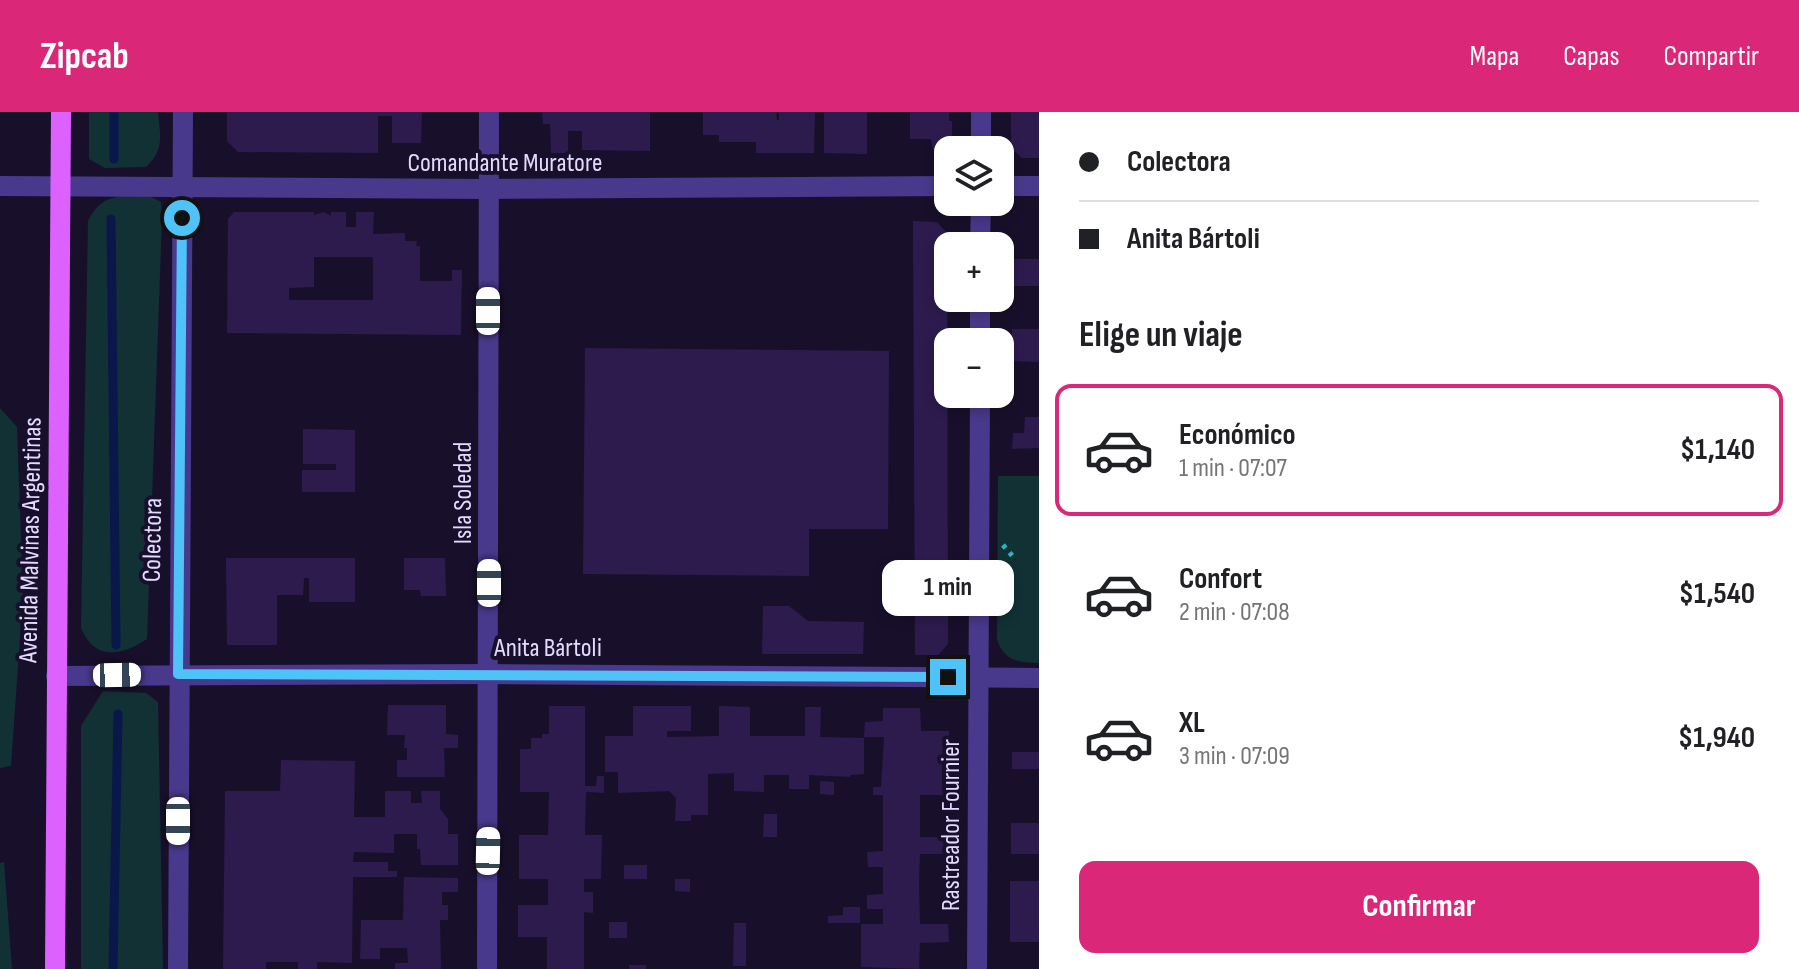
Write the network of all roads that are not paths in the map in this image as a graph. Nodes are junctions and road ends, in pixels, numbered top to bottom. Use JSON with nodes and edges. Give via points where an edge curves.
{"nodes":[{"id":1,"x":61,"y":112,"type":"edge"},
{"id":2,"x":183,"y":112,"type":"edge"},
{"id":3,"x":489,"y":112,"type":"edge"},
{"id":4,"x":981,"y":112,"type":"edge"},
{"id":5,"x":981,"y":136,"type":"edge"},
{"id":6,"x":0,"y":186,"type":"edge"},
{"id":7,"x":934,"y":186,"type":"edge"},
{"id":8,"x":1014,"y":186,"type":"edge"},
{"id":9,"x":1039,"y":186,"type":"edge"},
{"id":10,"x":61,"y":187,"type":"junction"},
{"id":11,"x":182,"y":187,"type":"junction"},
{"id":12,"x":488,"y":189,"type":"junction"},
{"id":13,"x":980,"y":408,"type":"edge"},
{"id":14,"x":178,"y":674,"type":"junction"},
{"id":15,"x":489,"y":674,"type":"junction"},
{"id":16,"x":56,"y":676,"type":"junction"},
{"id":17,"x":978,"y":678,"type":"junction"},
{"id":18,"x":1039,"y":678,"type":"edge"},
{"id":19,"x":55,"y":969,"type":"edge"},
{"id":20,"x":178,"y":969,"type":"edge"},
{"id":21,"x":487,"y":969,"type":"edge"},
{"id":22,"x":977,"y":969,"type":"edge"}],
"edges":[{"from":1,"to":10,"type":"main road","name":"Avenida Malvinas Argentinas"},
{"from":2,"to":11,"type":"street","name":"Colectora"},
{"from":3,"to":12,"type":"street","name":"Isla Soledad"},
{"from":4,"to":5,"type":"street"},
{"from":6,"to":10,"type":"street","name":"Comandante Muratore"},
{"from":7,"to":12,"type":"street","name":"Comandante Muratore"},
{"from":8,"to":9,"type":"street"},
{"from":10,"to":11,"type":"street","name":"Comandante Muratore"},
{"from":10,"to":16,"type":"main road","name":"Avenida Malvinas Argentinas"},
{"from":11,"to":12,"type":"street","name":"Comandante Muratore"},
{"from":11,"to":14,"type":"street","name":"Colectora"},
{"from":12,"to":15,"type":"street","name":"Isla Soledad"},
{"from":13,"to":17,"type":"street","name":"Rastreador Fournier"},
{"from":14,"to":15,"type":"street","name":"Anita Bártoli"},
{"from":14,"to":16,"type":"street","name":"Anita Bártoli"},
{"from":14,"to":20,"type":"street","name":"Colectora"},
{"from":15,"to":17,"type":"street","name":"Anita Bártoli"},
{"from":15,"to":21,"type":"street","name":"Isla Soledad"},
{"from":16,"to":19,"type":"main road","name":"Avenida Malvinas Argentinas"},
{"from":17,"to":18,"type":"street","name":"Anita Bártoli"},
{"from":17,"to":22,"type":"street","name":"Rastreador Fournier"}]}
